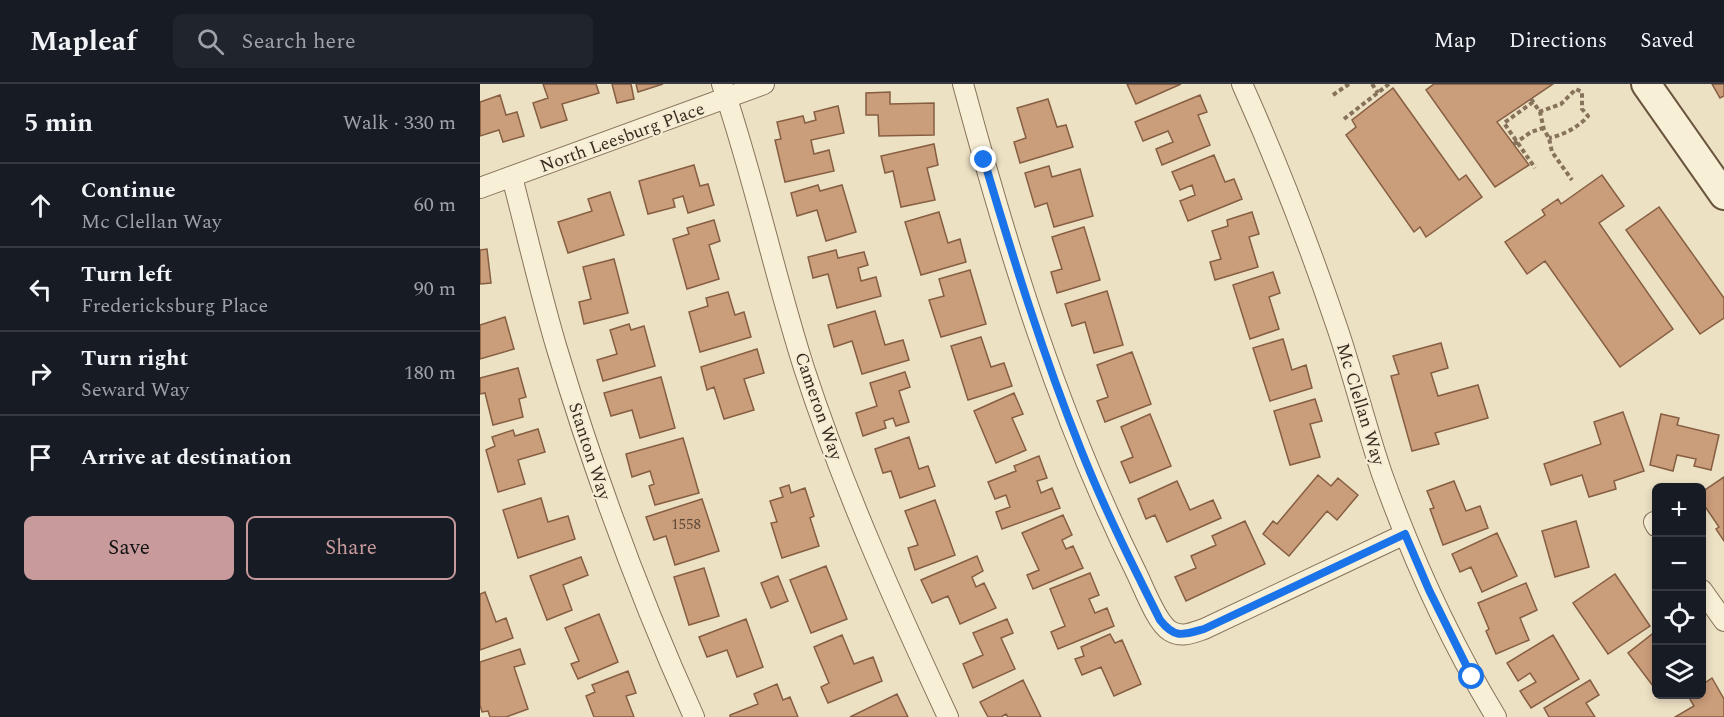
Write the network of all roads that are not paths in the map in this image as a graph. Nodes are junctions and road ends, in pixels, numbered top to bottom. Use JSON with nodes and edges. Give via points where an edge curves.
{"nodes":[{"id":1,"x":764,"y":84,"type":"edge"},
{"id":2,"x":963,"y":84,"type":"edge"},
{"id":3,"x":1242,"y":84,"type":"edge"},
{"id":4,"x":1646,"y":84,"type":"edge"},
{"id":5,"x":725,"y":91,"type":"edge"},
{"id":6,"x":512,"y":177,"type":"junction"},
{"id":7,"x":480,"y":188,"type":"edge"},
{"id":8,"x":1724,"y":195,"type":"edge"},
{"id":9,"x":1405,"y":534,"type":"junction"},
{"id":10,"x":1702,"y":591,"type":"edge"},
{"id":11,"x":1724,"y":621,"type":"edge"},
{"id":12,"x":694,"y":717,"type":"edge"},
{"id":13,"x":948,"y":717,"type":"edge"},
{"id":14,"x":1496,"y":717,"type":"edge"}],
"edges":[{"from":1,"to":5,"type":"street","name":"North Leesburg Place"},
{"from":2,"to":9,"type":"street","via":[[1022,290],[1081,450],[1125,550],[1168,630],[1182,636],[1204,629]]},
{"from":3,"to":9,"type":"street","name":"Mc Clellan Way","via":[[1311,253]]},
{"from":4,"to":8,"type":"main road"},
{"from":5,"to":6,"type":"street","name":"North Leesburg Place"},
{"from":5,"to":13,"type":"street","name":"Cameron Way","via":[[794,336],[846,485]]},
{"from":6,"to":7,"type":"street","name":"North Leesburg Place"},
{"from":6,"to":12,"type":"street","name":"Stanton Way","via":[[557,348],[608,506]]},
{"from":9,"to":14,"type":"street","name":"Mc Clellan Way","via":[[1467,667]]},
{"from":10,"to":11,"type":"street"}]}
